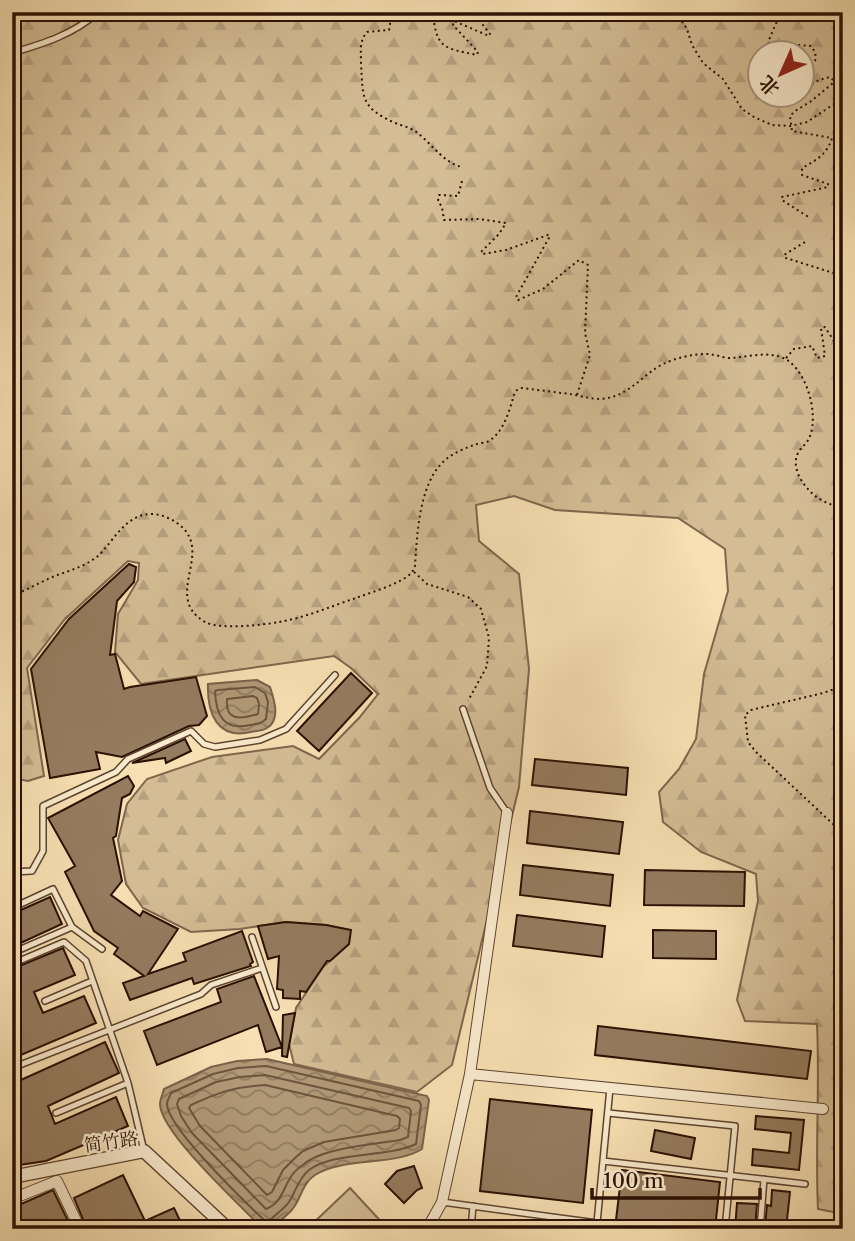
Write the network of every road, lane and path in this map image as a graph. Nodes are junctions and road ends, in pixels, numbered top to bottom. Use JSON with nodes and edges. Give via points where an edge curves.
{"nodes":[{"id":1,"x":98,"y":12,"type":"edge"},
{"id":2,"x":392,"y":12,"type":"edge"},
{"id":3,"x":433,"y":12,"type":"edge"},
{"id":4,"x":473,"y":12,"type":"edge"},
{"id":5,"x":487,"y":12,"type":"edge"},
{"id":6,"x":500,"y":12,"type":"edge"},
{"id":7,"x":517,"y":12,"type":"edge"},
{"id":8,"x":541,"y":12,"type":"edge"},
{"id":9,"x":676,"y":12,"type":"edge"},
{"id":10,"x":781,"y":12,"type":"edge"},
{"id":11,"x":770,"y":38,"type":"edge"},
{"id":12,"x":12,"y":53,"type":"edge"},
{"id":13,"x":816,"y":82,"type":"edge"},
{"id":14,"x":816,"y":97,"type":"edge"},
{"id":15,"x":843,"y":98,"type":"edge"},
{"id":16,"x":800,"y":108,"type":"edge"},
{"id":17,"x":791,"y":125,"type":"junction"},
{"id":18,"x":461,"y":169,"type":"dead end"},
{"id":19,"x":462,"y":181,"type":"dead end"},
{"id":20,"x":810,"y":218,"type":"dead end"},
{"id":21,"x":805,"y":242,"type":"dead end"},
{"id":22,"x":843,"y":276,"type":"edge"},
{"id":23,"x":843,"y":348,"type":"edge"},
{"id":24,"x":785,"y":358,"type":"junction"},
{"id":25,"x":576,"y":396,"type":"junction"},
{"id":26,"x":843,"y":508,"type":"edge"},
{"id":27,"x":413,"y":571,"type":"junction"},
{"id":28,"x":12,"y":596,"type":"edge"},
{"id":29,"x":335,"y":675,"type":"dead end"},
{"id":30,"x":843,"y":686,"type":"edge"},
{"id":31,"x":463,"y":709,"type":"joint"},
{"id":32,"x":506,"y":813,"type":"joint"},
{"id":33,"x":12,"y":846,"type":"edge"},
{"id":34,"x":843,"y":855,"type":"edge"},
{"id":35,"x":12,"y":856,"type":"edge"},
{"id":36,"x":12,"y":872,"type":"edge"},
{"id":37,"x":12,"y":908,"type":"edge"},
{"id":38,"x":72,"y":927,"type":"junction"},
{"id":39,"x":252,"y":937,"type":"dead end"},
{"id":40,"x":102,"y":949,"type":"dead end"},
{"id":41,"x":12,"y":953,"type":"edge"},
{"id":42,"x":12,"y":964,"type":"edge"},
{"id":43,"x":262,"y":968,"type":"junction"},
{"id":44,"x":92,"y":981,"type":"junction"},
{"id":45,"x":45,"y":1001,"type":"dead end"},
{"id":46,"x":276,"y":1007,"type":"dead end"},
{"id":47,"x":110,"y":1031,"type":"junction"},
{"id":48,"x":12,"y":1057,"type":"edge"},
{"id":49,"x":14,"y":1068,"type":"edge"},
{"id":50,"x":470,"y":1074,"type":"junction"},
{"id":51,"x":128,"y":1083,"type":"junction"},
{"id":52,"x":610,"y":1088,"type":"junction"},
{"id":53,"x":823,"y":1109,"type":"dead end"},
{"id":54,"x":56,"y":1113,"type":"dead end"},
{"id":55,"x":608,"y":1113,"type":"junction"},
{"id":56,"x":144,"y":1151,"type":"junction"},
{"id":57,"x":603,"y":1161,"type":"junction"},
{"id":58,"x":730,"y":1175,"type":"junction"},
{"id":59,"x":12,"y":1177,"type":"edge"},
{"id":60,"x":764,"y":1179,"type":"junction"},
{"id":61,"x":805,"y":1184,"type":"dead end"},
{"id":62,"x":12,"y":1199,"type":"edge"},
{"id":63,"x":442,"y":1202,"type":"junction"},
{"id":64,"x":473,"y":1206,"type":"junction"},
{"id":65,"x":80,"y":1229,"type":"edge"},
{"id":66,"x":228,"y":1229,"type":"edge"},
{"id":67,"x":427,"y":1229,"type":"edge"},
{"id":68,"x":471,"y":1229,"type":"edge"},
{"id":69,"x":725,"y":1229,"type":"edge"},
{"id":70,"x":760,"y":1229,"type":"edge"}],
"edges":[{"from":1,"to":12,"type":"lane","via":[[55,39]]},
{"from":2,"to":18,"type":"path","via":[[389,30],[367,32],[363,37],[364,99],[368,107],[416,131]]},
{"from":3,"to":4,"type":"path","via":[[435,34],[449,49],[477,55],[453,25],[489,36]]},
{"from":5,"to":6,"type":"path","via":[[498,16]]},
{"from":7,"to":8,"type":"path","via":[[522,16]]},
{"from":9,"to":17,"type":"path","via":[[703,63],[723,79],[742,109],[772,125]]},
{"from":10,"to":11,"type":"path"},
{"from":13,"to":14,"type":"path","via":[[833,80]]},
{"from":15,"to":17,"type":"path","via":[[807,121]]},
{"from":16,"to":17,"type":"path","via":[[790,116]]},
{"from":17,"to":20,"type":"path","via":[[792,131],[832,138],[819,160],[802,168],[802,174],[828,187],[782,197]]},
{"from":19,"to":25,"type":"path","via":[[458,196],[439,194],[444,220],[506,223],[483,254],[550,236],[518,300],[543,289],[579,260],[588,265],[585,333],[590,355]]},
{"from":21,"to":22,"type":"path","via":[[784,255],[786,258]]},
{"from":23,"to":24,"type":"path","via":[[839,349],[825,327],[821,328],[825,356],[817,358],[812,346],[794,349]]},
{"from":24,"to":25,"type":"path","via":[[768,353],[687,356],[662,365],[615,396]]},
{"from":24,"to":26,"type":"path","via":[[805,382],[813,422],[795,468],[817,497]]},
{"from":25,"to":27,"type":"path","via":[[517,390],[495,436],[442,462],[429,481]]},
{"from":27,"to":28,"type":"path","via":[[400,581],[282,622],[216,625],[205,622],[189,603],[191,538],[170,518],[153,513],[130,520],[87,564]]},
{"from":27,"to":31,"type":"path","via":[[427,584],[468,597],[481,609],[489,638],[487,666]]},
{"from":29,"to":36,"type":"lane","via":[[286,729],[260,740],[215,747],[204,744],[191,731],[43,806],[43,851],[32,871]]},
{"from":30,"to":34,"type":"path","via":[[745,715],[748,741],[835,827]]},
{"from":31,"to":32,"type":"lane","via":[[490,788]]},
{"from":32,"to":50,"type":"street"},
{"from":33,"to":35,"type":"street"},
{"from":37,"to":38,"type":"lane","via":[[52,889]]},
{"from":38,"to":40,"type":"lane"},
{"from":38,"to":41,"type":"lane"},
{"from":39,"to":43,"type":"lane"},
{"from":42,"to":44,"type":"lane","via":[[64,942],[86,961]]},
{"from":43,"to":46,"type":"lane"},
{"from":43,"to":47,"type":"lane","via":[[211,985],[201,994]]},
{"from":44,"to":45,"type":"lane"},
{"from":44,"to":47,"type":"lane"},
{"from":47,"to":49,"type":"lane"},
{"from":47,"to":51,"type":"lane"},
{"from":48,"to":49,"type":"lane"},
{"from":50,"to":52,"type":"street"},
{"from":50,"to":63,"type":"street"},
{"from":51,"to":54,"type":"lane"},
{"from":51,"to":56,"type":"lane"},
{"from":52,"to":53,"type":"street"},
{"from":52,"to":55,"type":"lane"},
{"from":55,"to":57,"type":"lane"},
{"from":55,"to":58,"type":"lane","via":[[735,1126]]},
{"from":56,"to":59,"type":"street","name":"简竹路"},
{"from":56,"to":66,"type":"street","name":"简竹路"},
{"from":57,"to":58,"type":"lane"},
{"from":57,"to":64,"type":"lane","via":[[597,1223]]},
{"from":58,"to":60,"type":"lane"},
{"from":58,"to":69,"type":"lane"},
{"from":60,"to":61,"type":"lane"},
{"from":60,"to":70,"type":"lane"},
{"from":62,"to":65,"type":"street","via":[[57,1181]]},
{"from":63,"to":64,"type":"lane"},
{"from":63,"to":67,"type":"street"},
{"from":64,"to":68,"type":"lane"}]}
